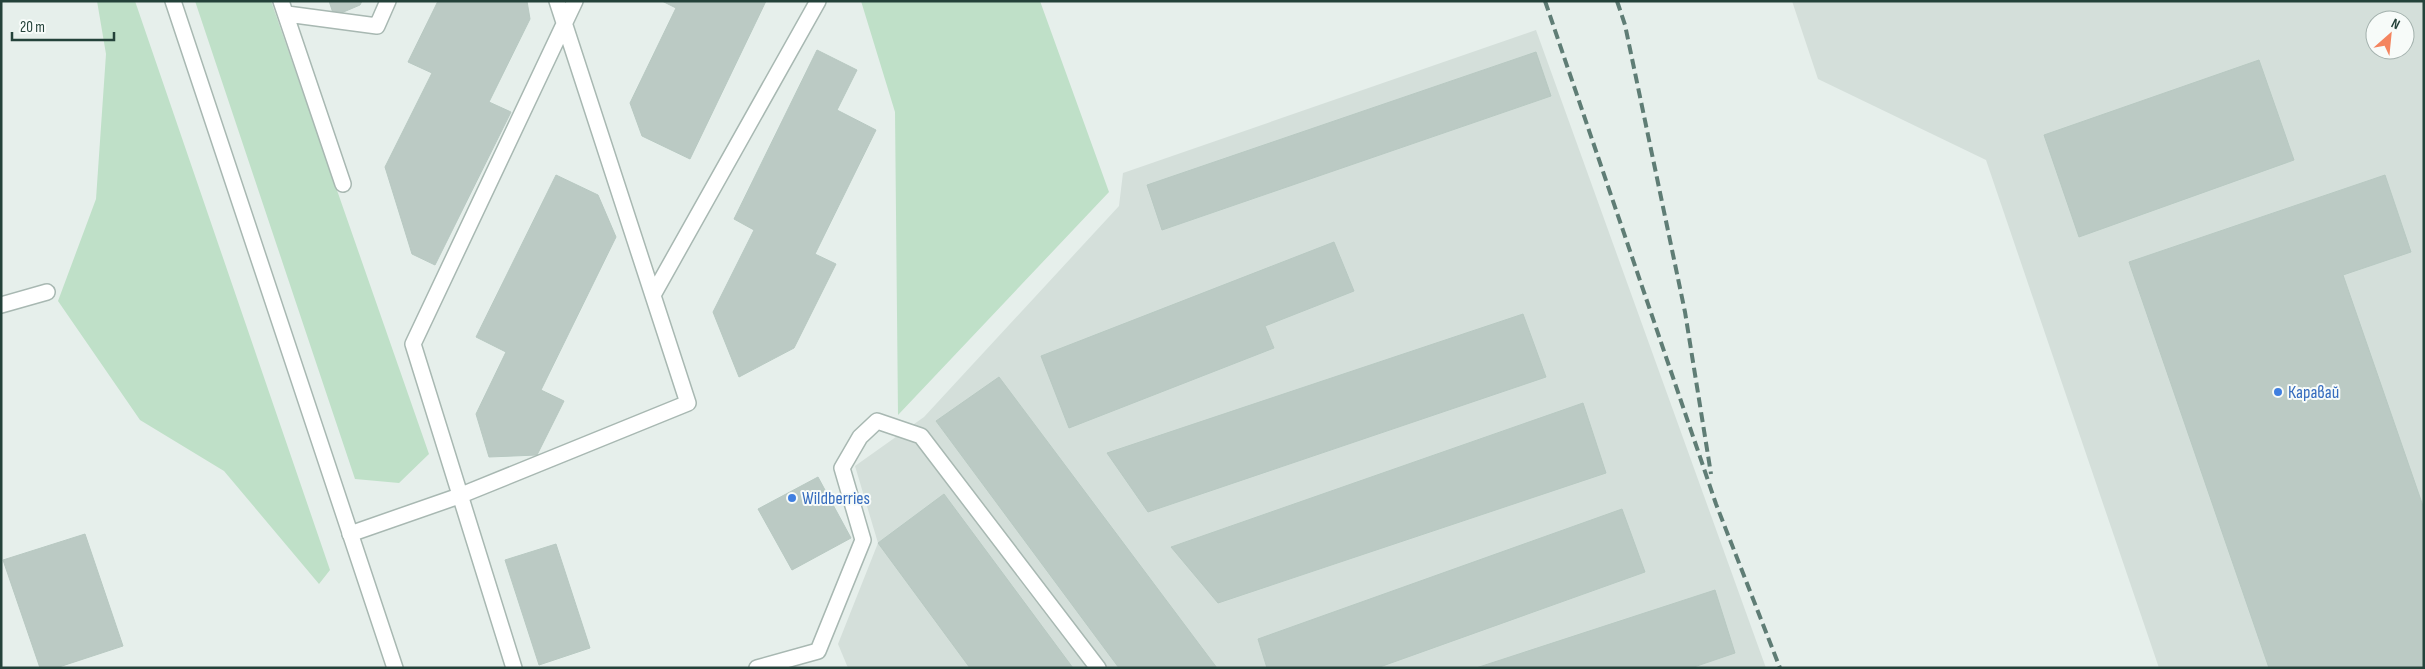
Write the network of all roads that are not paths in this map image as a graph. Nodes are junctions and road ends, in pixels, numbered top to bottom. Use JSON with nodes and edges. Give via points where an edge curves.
{"nodes":[{"id":1,"x":173,"y":1,"type":"edge"},
{"id":2,"x":388,"y":1,"type":"edge"},
{"id":3,"x":556,"y":1,"type":"edge"},
{"id":4,"x":575,"y":1,"type":"edge"},
{"id":5,"x":818,"y":1,"type":"edge"},
{"id":6,"x":284,"y":8,"type":"edge"},
{"id":7,"x":564,"y":22,"type":"junction"},
{"id":8,"x":343,"y":184,"type":"dead end"},
{"id":9,"x":47,"y":292,"type":"dead end"},
{"id":10,"x":653,"y":295,"type":"junction"},
{"id":11,"x":1,"y":305,"type":"edge"},
{"id":12,"x":459,"y":496,"type":"junction"},
{"id":13,"x":350,"y":534,"type":"junction"},
{"id":14,"x":395,"y":668,"type":"edge"},
{"id":15,"x":514,"y":668,"type":"edge"},
{"id":16,"x":757,"y":668,"type":"edge"},
{"id":17,"x":1098,"y":668,"type":"edge"}],
"edges":[{"from":1,"to":13,"type":"street"},
{"from":2,"to":6,"type":"street","via":[[377,26]]},
{"from":3,"to":7,"type":"street"},
{"from":4,"to":7,"type":"street"},
{"from":5,"to":10,"type":"street"},
{"from":6,"to":8,"type":"street"},
{"from":7,"to":10,"type":"street"},
{"from":7,"to":12,"type":"street","via":[[413,344]]},
{"from":9,"to":11,"type":"street"},
{"from":10,"to":12,"type":"street","via":[[688,402]]},
{"from":12,"to":13,"type":"street"},
{"from":12,"to":15,"type":"street"},
{"from":13,"to":14,"type":"street"},
{"from":16,"to":17,"type":"street","via":[[818,651],[863,540],[842,468],[860,437],[877,421],[921,436]]}]}
